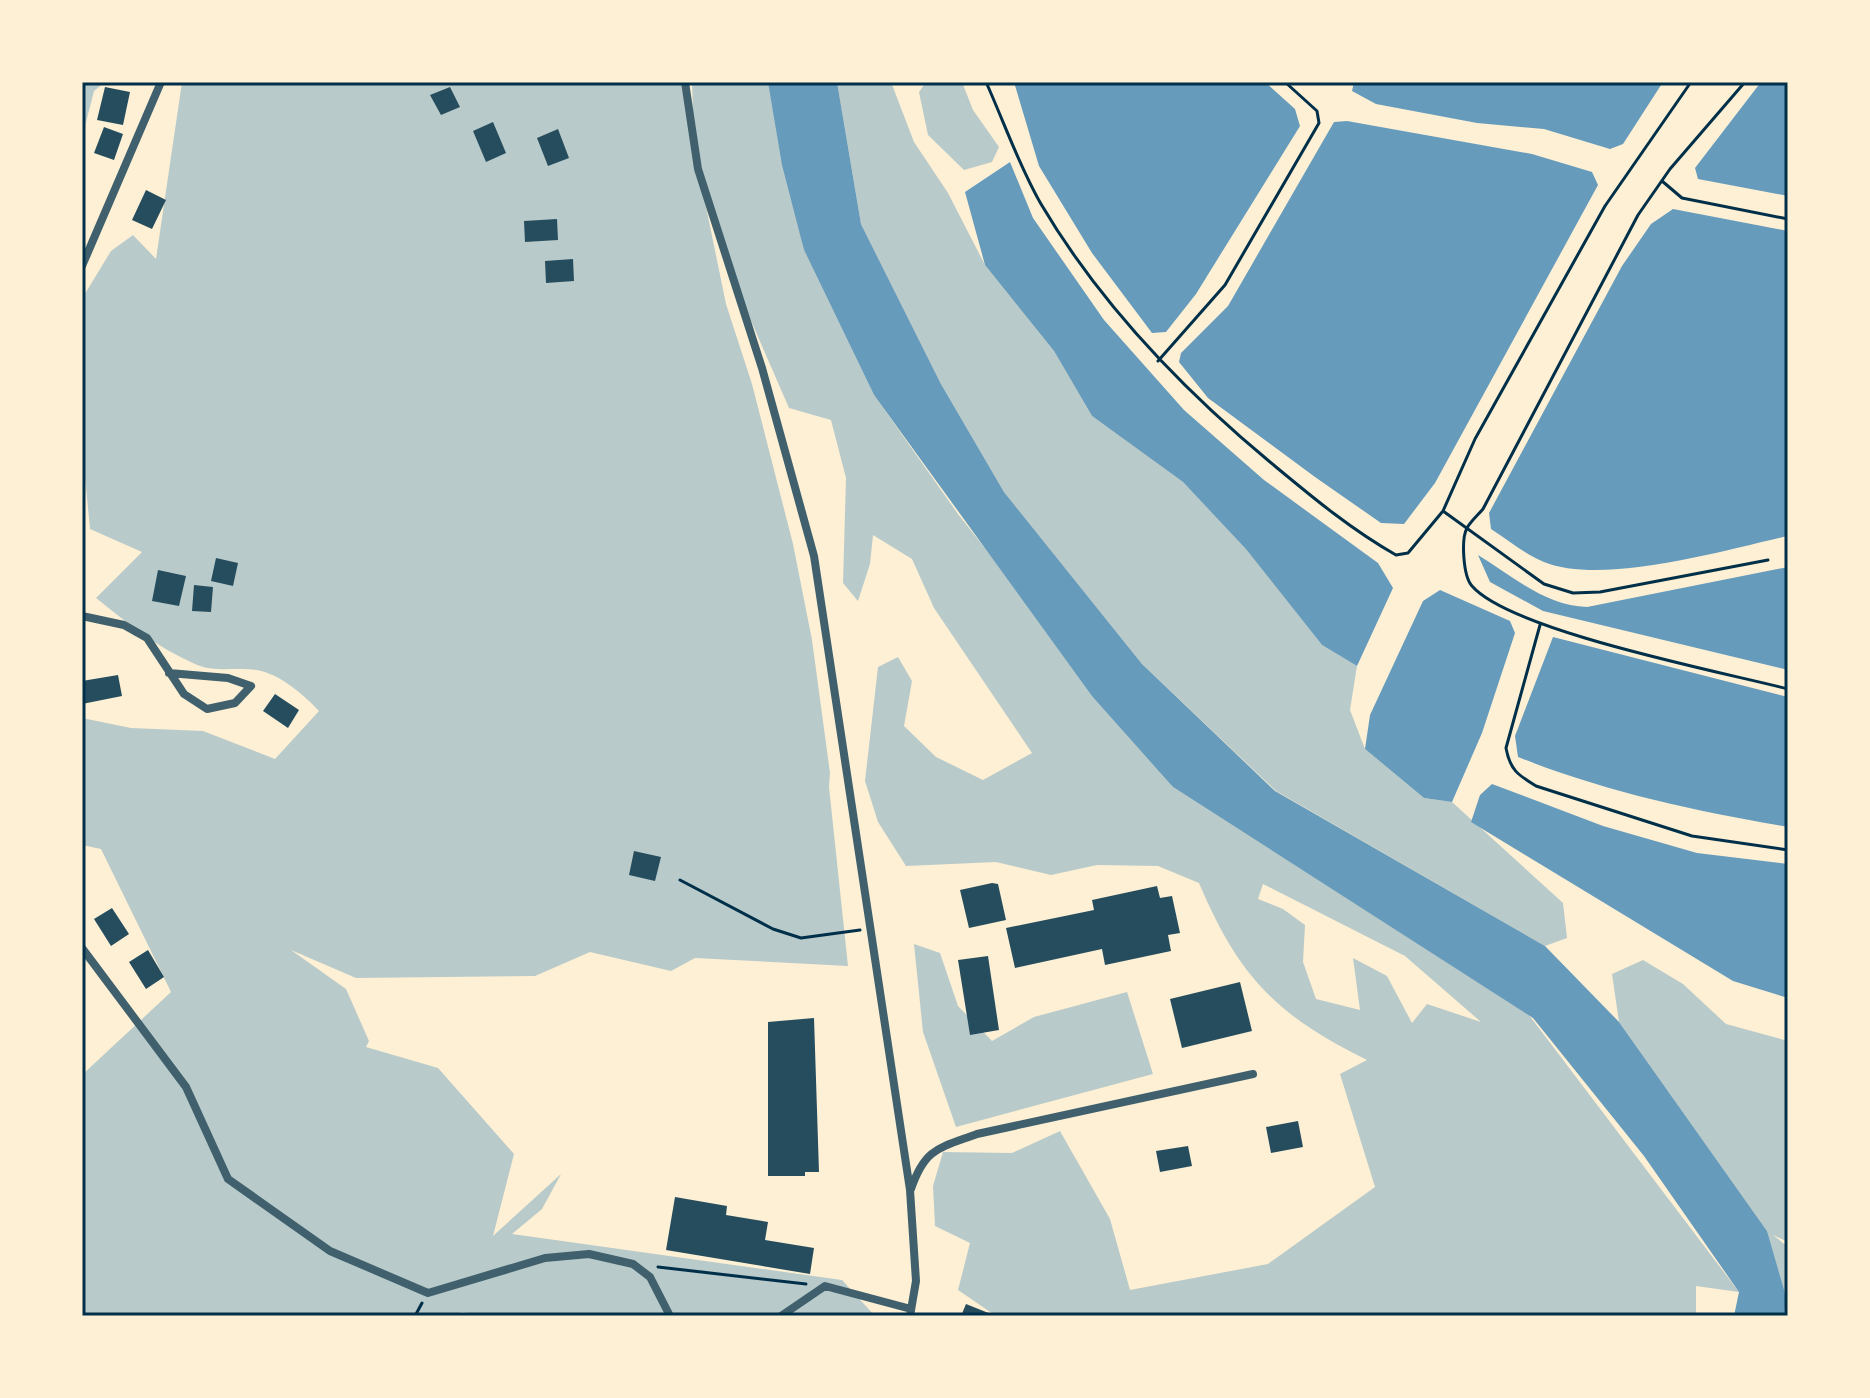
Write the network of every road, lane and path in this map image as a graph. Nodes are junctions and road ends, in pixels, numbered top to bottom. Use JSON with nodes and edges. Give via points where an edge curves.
{"nodes":[{"id":1,"x":161,"y":82,"type":"edge"},
{"id":2,"x":685,"y":82,"type":"edge"},
{"id":3,"x":986,"y":82,"type":"edge"},
{"id":4,"x":1285,"y":82,"type":"edge"},
{"id":5,"x":1691,"y":82,"type":"edge"},
{"id":6,"x":1745,"y":82,"type":"edge"},
{"id":7,"x":1662,"y":181,"type":"junction"},
{"id":8,"x":1788,"y":219,"type":"edge"},
{"id":9,"x":82,"y":266,"type":"edge"},
{"id":10,"x":1158,"y":361,"type":"junction"},
{"id":11,"x":1443,"y":511,"type":"junction"},
{"id":12,"x":1465,"y":530,"type":"junction"},
{"id":13,"x":1768,"y":560,"type":"dead end"},
{"id":14,"x":82,"y":616,"type":"edge"},
{"id":15,"x":1540,"y":625,"type":"junction"},
{"id":16,"x":169,"y":673,"type":"junction"},
{"id":17,"x":1788,"y":689,"type":"edge"},
{"id":18,"x":1788,"y":850,"type":"edge"},
{"id":19,"x":680,"y":880,"type":"dead end"},
{"id":20,"x":872,"y":929,"type":"junction"},
{"id":21,"x":82,"y":948,"type":"edge"},
{"id":22,"x":1253,"y":1074,"type":"dead end"},
{"id":23,"x":910,"y":1190,"type":"junction"},
{"id":24,"x":633,"y":1264,"type":"junction"},
{"id":25,"x":825,"y":1286,"type":"junction"},
{"id":26,"x":910,"y":1313,"type":"edge"},
{"id":27,"x":670,"y":1316,"type":"edge"},
{"id":28,"x":781,"y":1316,"type":"edge"}],
"edges":[{"from":1,"to":9,"type":"street"},
{"from":2,"to":20,"type":"street","via":[[698,169],[762,368],[814,556]]},
{"from":3,"to":10,"type":"path","via":[[1041,203]]},
{"from":4,"to":10,"type":"path","via":[[1317,111],[1319,123],[1225,285]]},
{"from":5,"to":11,"type":"path","via":[[1605,206],[1475,439]]},
{"from":6,"to":7,"type":"path"},
{"from":7,"to":8,"type":"path","via":[[1682,198]]},
{"from":7,"to":12,"type":"path","via":[[1588,306],[1483,509]]},
{"from":10,"to":11,"type":"path","via":[[1348,528],[1396,555],[1408,553]]},
{"from":11,"to":12,"type":"path"},
{"from":12,"to":13,"type":"path","via":[[1544,584],[1573,593]]},
{"from":12,"to":15,"type":"path","via":[[1469,584]]},
{"from":14,"to":16,"type":"street","via":[[124,625],[147,638]]},
{"from":15,"to":17,"type":"path"},
{"from":15,"to":18,"type":"path","via":[[1506,748],[1515,773],[1536,786],[1692,836]]},
{"from":16,"to":16,"type":"street","via":[[228,678],[251,686],[235,703],[207,709],[184,694]]},
{"from":19,"to":20,"type":"path","via":[[801,938]]},
{"from":20,"to":23,"type":"street"},
{"from":21,"to":24,"type":"street","via":[[186,1087],[228,1179],[330,1251],[428,1293],[545,1258],[589,1254]]},
{"from":22,"to":23,"type":"street","via":[[977,1134],[934,1150],[920,1164]]},
{"from":23,"to":26,"type":"street","via":[[916,1281]]},
{"from":24,"to":25,"type":"path"},
{"from":24,"to":27,"type":"street","via":[[650,1277]]},
{"from":25,"to":26,"type":"street"},
{"from":25,"to":28,"type":"street"}]}
